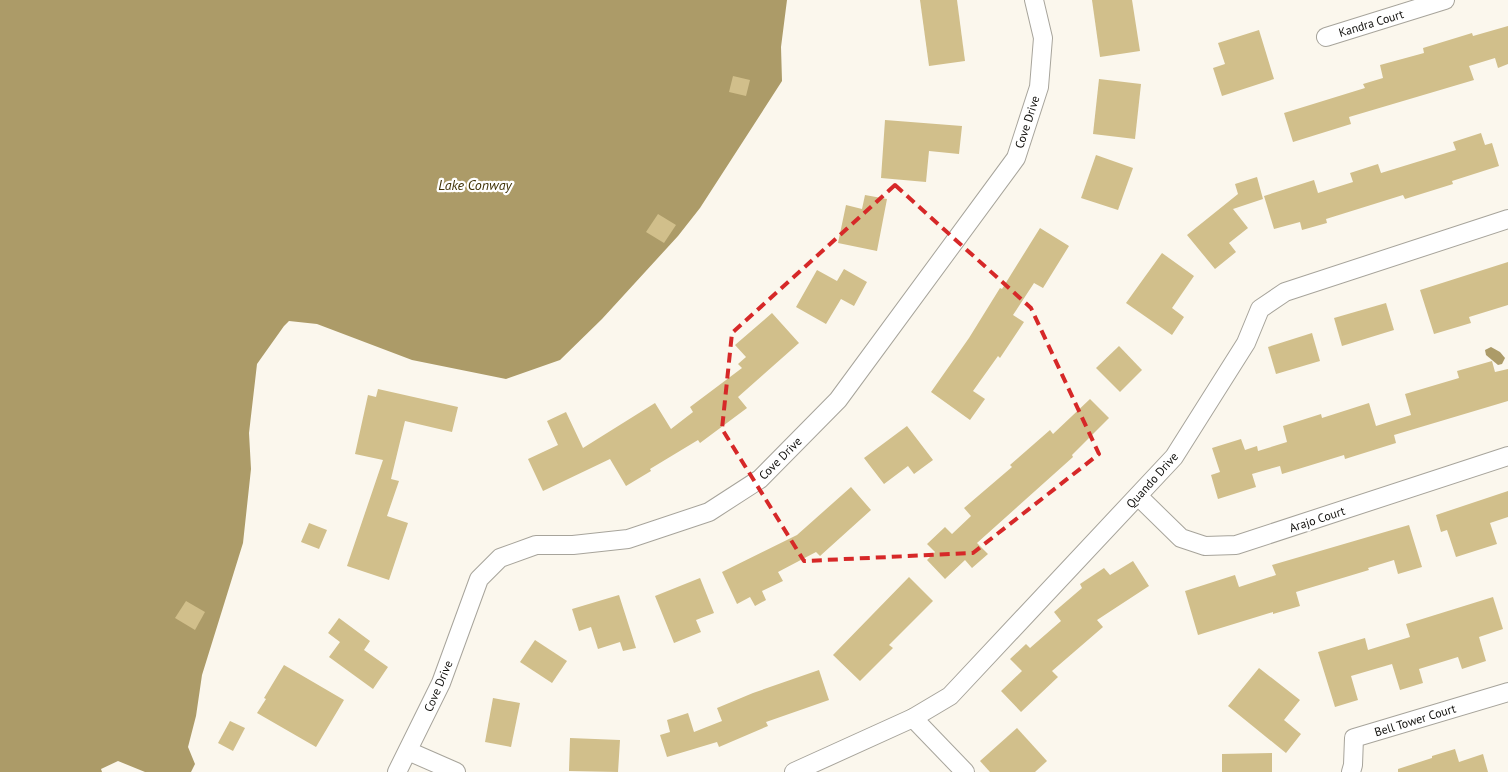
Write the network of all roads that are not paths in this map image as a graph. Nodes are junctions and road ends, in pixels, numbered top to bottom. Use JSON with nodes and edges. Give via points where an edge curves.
{"nodes":[{"id":1,"x":1034,"y":0,"type":"edge"},
{"id":2,"x":1445,"y":0,"type":"edge"},
{"id":3,"x":1326,"y":37,"type":"dead end"},
{"id":4,"x":1508,"y":219,"type":"edge"},
{"id":5,"x":1508,"y":456,"type":"edge"},
{"id":6,"x":1138,"y":496,"type":"junction"},
{"id":7,"x":1508,"y":692,"type":"edge"},
{"id":8,"x":913,"y":718,"type":"junction"},
{"id":9,"x":408,"y":751,"type":"junction"},
{"id":10,"x":397,"y":772,"type":"edge"},
{"id":11,"x":456,"y":772,"type":"edge"},
{"id":12,"x":794,"y":772,"type":"edge"},
{"id":13,"x":965,"y":772,"type":"edge"},
{"id":14,"x":1351,"y":772,"type":"edge"}],
"edges":[{"from":1,"to":9,"type":"street","name":"Cove Drive","via":[[1043,38],[1039,87],[1016,158],[838,400],[760,479],[709,512],[628,539],[536,545],[500,558],[479,579],[441,682]]},
{"from":2,"to":3,"type":"street","name":"Kandra Court"},
{"from":4,"to":6,"type":"street","name":"Quando Drive","via":[[1285,292],[1260,309],[1246,343],[1210,402],[1174,457]]},
{"from":5,"to":6,"type":"street","name":"Arajo Court","via":[[1236,545],[1205,546],[1181,538]]},
{"from":6,"to":8,"type":"street","name":"Quando Drive","via":[[950,696]]},
{"from":7,"to":14,"type":"street","name":"Bell Tower Court","via":[[1354,738]]},
{"from":8,"to":12,"type":"street","name":"Quando Drive"},
{"from":8,"to":13,"type":"street"},
{"from":9,"to":10,"type":"street","name":"Cove Drive"},
{"from":9,"to":11,"type":"street"}]}
